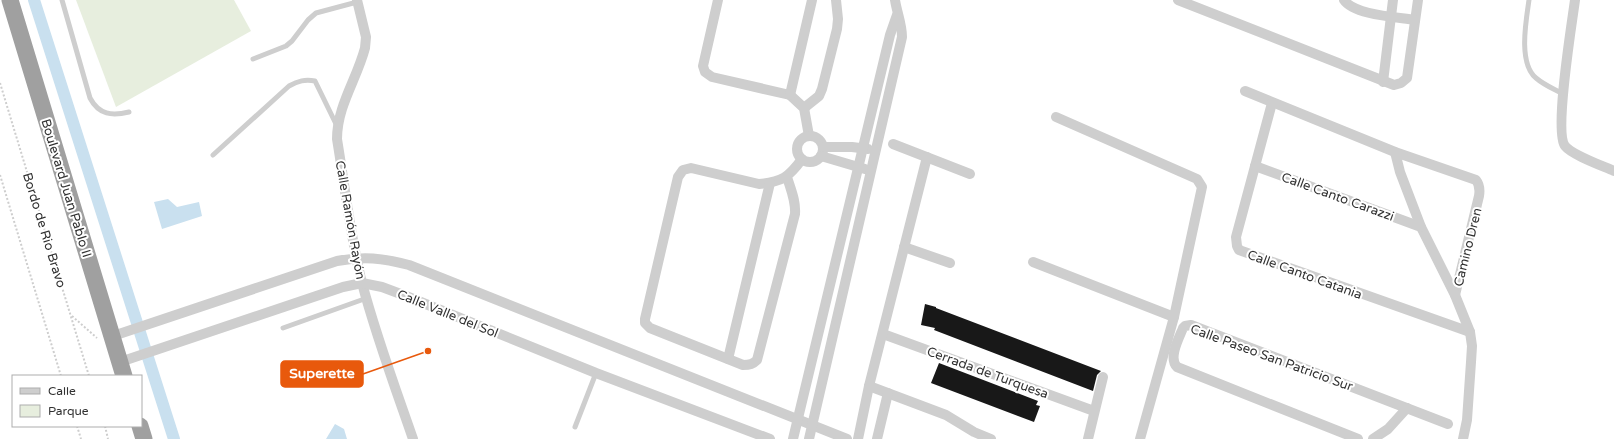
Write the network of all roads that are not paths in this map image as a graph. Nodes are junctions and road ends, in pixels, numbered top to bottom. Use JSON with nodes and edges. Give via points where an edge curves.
{"nodes":[{"id":1,"x":10,"y":0,"type":"edge"},
{"id":2,"x":62,"y":0,"type":"edge"},
{"id":3,"x":718,"y":0,"type":"edge"},
{"id":4,"x":812,"y":0,"type":"edge"},
{"id":5,"x":836,"y":0,"type":"edge"},
{"id":6,"x":895,"y":0,"type":"edge"},
{"id":7,"x":1178,"y":0,"type":"edge"},
{"id":8,"x":1344,"y":0,"type":"edge"},
{"id":9,"x":1393,"y":0,"type":"edge"},
{"id":10,"x":1418,"y":0,"type":"edge"},
{"id":11,"x":1529,"y":0,"type":"edge"},
{"id":12,"x":1575,"y":0,"type":"edge"},
{"id":13,"x":357,"y":1,"type":"edge"},
{"id":14,"x":897,"y":15,"type":"junction"},
{"id":15,"x":1390,"y":16,"type":"junction"},
{"id":16,"x":1415,"y":20,"type":"junction"},
{"id":17,"x":252,"y":59,"type":"dead end"},
{"id":18,"x":1383,"y":82,"type":"junction"},
{"id":19,"x":1245,"y":91,"type":"dead end"},
{"id":20,"x":1563,"y":94,"type":"junction"},
{"id":21,"x":790,"y":95,"type":"junction"},
{"id":22,"x":1272,"y":103,"type":"junction"},
{"id":23,"x":804,"y":108,"type":"junction"},
{"id":24,"x":129,"y":112,"type":"dead end"},
{"id":25,"x":1056,"y":117,"type":"dead end"},
{"id":26,"x":337,"y":125,"type":"junction"},
{"id":27,"x":809,"y":136,"type":"junction"},
{"id":28,"x":893,"y":144,"type":"dead end"},
{"id":29,"x":863,"y":148,"type":"junction"},
{"id":30,"x":876,"y":151,"type":"junction"},
{"id":31,"x":822,"y":152,"type":"junction"},
{"id":32,"x":1395,"y":152,"type":"junction"},
{"id":33,"x":213,"y":155,"type":"dead end"},
{"id":34,"x":926,"y":157,"type":"junction"},
{"id":35,"x":802,"y":159,"type":"junction"},
{"id":36,"x":1255,"y":166,"type":"junction"},
{"id":37,"x":859,"y":168,"type":"junction"},
{"id":38,"x":871,"y":171,"type":"junction"},
{"id":39,"x":1614,"y":171,"type":"edge"},
{"id":40,"x":970,"y":174,"type":"dead end"},
{"id":41,"x":787,"y":177,"type":"junction"},
{"id":42,"x":770,"y":183,"type":"junction"},
{"id":43,"x":1421,"y":227,"type":"junction"},
{"id":44,"x":904,"y":247,"type":"junction"},
{"id":45,"x":356,"y":257,"type":"junction"},
{"id":46,"x":1033,"y":262,"type":"dead end"},
{"id":47,"x":950,"y":263,"type":"dead end"},
{"id":48,"x":362,"y":283,"type":"junction"},
{"id":49,"x":1455,"y":295,"type":"junction"},
{"id":50,"x":367,"y":298,"type":"junction"},
{"id":51,"x":1174,"y":317,"type":"junction"},
{"id":52,"x":283,"y":328,"type":"dead end"},
{"id":53,"x":1470,"y":332,"type":"junction"},
{"id":54,"x":883,"y":334,"type":"junction"},
{"id":55,"x":121,"y":352,"type":"edge"},
{"id":56,"x":728,"y":359,"type":"junction"},
{"id":57,"x":596,"y":373,"type":"junction"},
{"id":58,"x":1103,"y":377,"type":"dead end"},
{"id":59,"x":869,"y":386,"type":"junction"},
{"id":60,"x":888,"y":393,"type":"junction"},
{"id":61,"x":1408,"y":408,"type":"junction"},
{"id":62,"x":1094,"y":411,"type":"junction"},
{"id":63,"x":798,"y":420,"type":"junction"},
{"id":64,"x":1448,"y":424,"type":"dead end"},
{"id":65,"x":812,"y":425,"type":"junction"},
{"id":66,"x":140,"y":427,"type":"edge"},
{"id":67,"x":575,"y":427,"type":"dead end"},
{"id":68,"x":144,"y":439,"type":"edge"},
{"id":69,"x":413,"y":439,"type":"edge"},
{"id":70,"x":770,"y":439,"type":"edge"},
{"id":71,"x":793,"y":439,"type":"edge"},
{"id":72,"x":809,"y":439,"type":"edge"},
{"id":73,"x":847,"y":439,"type":"edge"},
{"id":74,"x":858,"y":439,"type":"edge"},
{"id":75,"x":877,"y":439,"type":"edge"},
{"id":76,"x":991,"y":439,"type":"edge"},
{"id":77,"x":1088,"y":439,"type":"edge"},
{"id":78,"x":1140,"y":439,"type":"edge"},
{"id":79,"x":1358,"y":439,"type":"edge"},
{"id":80,"x":1373,"y":439,"type":"edge"},
{"id":81,"x":1463,"y":439,"type":"edge"}],
"edges":[{"from":1,"to":55,"type":"highway","name":"Boulevard Juan Pablo II"},
{"from":2,"to":24,"type":"lane","via":[[94,105],[110,115]]},
{"from":3,"to":21,"type":"street","via":[[703,66],[705,72],[712,77]]},
{"from":4,"to":21,"type":"street"},
{"from":5,"to":23,"type":"street","via":[[837,29],[822,89],[819,96]]},
{"from":6,"to":14,"type":"street"},
{"from":7,"to":18,"type":"street"},
{"from":8,"to":15,"type":"street","via":[[1364,12]]},
{"from":9,"to":15,"type":"street"},
{"from":10,"to":16,"type":"street"},
{"from":11,"to":20,"type":"lane","via":[[1524,34],[1530,70],[1536,78]]},
{"from":12,"to":20,"type":"street"},
{"from":13,"to":17,"type":"lane","via":[[316,13],[286,46]]},
{"from":13,"to":26,"type":"street","name":"Calle Ramón Rayón","via":[[366,38],[365,48]]},
{"from":14,"to":29,"type":"street"},
{"from":14,"to":30,"type":"street","via":[[902,25],[902,37]]},
{"from":15,"to":16,"type":"street"},
{"from":15,"to":18,"type":"street"},
{"from":16,"to":18,"type":"street","via":[[1407,78],[1394,85]]},
{"from":19,"to":22,"type":"street"},
{"from":20,"to":39,"type":"street","via":[[1562,138],[1566,148]]},
{"from":21,"to":23,"type":"street"},
{"from":22,"to":32,"type":"street"},
{"from":22,"to":36,"type":"street","name":"Calle Canto Catania"},
{"from":23,"to":27,"type":"street"},
{"from":25,"to":51,"type":"street","via":[[1200,182],[1201,193]]},
{"from":26,"to":33,"type":"lane","via":[[315,81],[297,81]]},
{"from":26,"to":45,"type":"street","name":"Calle Ramón Rayón"},
{"from":27,"to":31,"type":"street","via":[[820,140]]},
{"from":27,"to":35,"type":"street","via":[[801,139],[797,148]]},
{"from":28,"to":34,"type":"street"},
{"from":29,"to":30,"type":"street"},
{"from":29,"to":31,"type":"street","via":[[852,147]]},
{"from":29,"to":37,"type":"street"},
{"from":30,"to":38,"type":"street"},
{"from":31,"to":35,"type":"street","via":[[814,161]]},
{"from":31,"to":37,"type":"street"},
{"from":32,"to":43,"type":"street"},
{"from":32,"to":49,"type":"street","name":"Camino Dren","via":[[1479,183],[1479,196]]},
{"from":34,"to":40,"type":"street"},
{"from":34,"to":44,"type":"street"},
{"from":35,"to":41,"type":"street"},
{"from":36,"to":43,"type":"street","name":"Calle Canto Carazzi"},
{"from":36,"to":53,"type":"street","name":"Calle Canto Catania","via":[[1236,237],[1239,250]]},
{"from":37,"to":38,"type":"street"},
{"from":37,"to":63,"type":"street"},
{"from":38,"to":65,"type":"street"},
{"from":41,"to":42,"type":"street"},
{"from":41,"to":56,"type":"street","via":[[794,197],[795,214],[757,360],[744,365]]},
{"from":42,"to":56,"type":"street"},
{"from":42,"to":56,"type":"street","via":[[760,184],[691,168],[683,170],[678,177],[645,323],[650,328]]},
{"from":43,"to":49,"type":"street"},
{"from":44,"to":47,"type":"street"},
{"from":44,"to":54,"type":"street"},
{"from":45,"to":48,"type":"street","name":"Calle Ramón Rayón"},
{"from":45,"to":55,"type":"street","via":[[162,319]]},
{"from":45,"to":63,"type":"street","via":[[388,259],[408,264]]},
{"from":46,"to":51,"type":"street"},
{"from":48,"to":50,"type":"street","name":"Calle Ramón Rayón"},
{"from":48,"to":55,"type":"street","name":"Calle Valle del Sol","via":[[343,286],[170,345]]},
{"from":48,"to":57,"type":"street","name":"Calle Valle del Sol","via":[[406,296]]},
{"from":49,"to":53,"type":"street","name":"Camino Dren"},
{"from":50,"to":52,"type":"lane"},
{"from":50,"to":69,"type":"street","name":"Calle Ramón Rayón","via":[[384,358]]},
{"from":51,"to":78,"type":"street"},
{"from":53,"to":81,"type":"street","name":"Camino Dren","via":[[1471,362],[1467,420]]},
{"from":54,"to":59,"type":"street"},
{"from":54,"to":62,"type":"street","name":"Cerrada de Turquesa"},
{"from":57,"to":67,"type":"lane"},
{"from":57,"to":70,"type":"street","name":"Calle Valle del Sol"},
{"from":58,"to":62,"type":"street"},
{"from":59,"to":60,"type":"street"},
{"from":59,"to":74,"type":"street"},
{"from":60,"to":75,"type":"street"},
{"from":60,"to":76,"type":"street","via":[[946,415]]},
{"from":61,"to":64,"type":"street","name":"Calle Paseo San Patricio Sur"},
{"from":61,"to":79,"type":"street","name":"Calle Paseo San Patricio Sur","via":[[1191,325],[1183,328],[1173,359],[1177,367]]},
{"from":61,"to":80,"type":"street","via":[[1388,429]]},
{"from":62,"to":77,"type":"street"},
{"from":63,"to":65,"type":"street"},
{"from":63,"to":71,"type":"street"},
{"from":65,"to":72,"type":"street"},
{"from":65,"to":73,"type":"street"},
{"from":66,"to":68,"type":"highway"}]}
